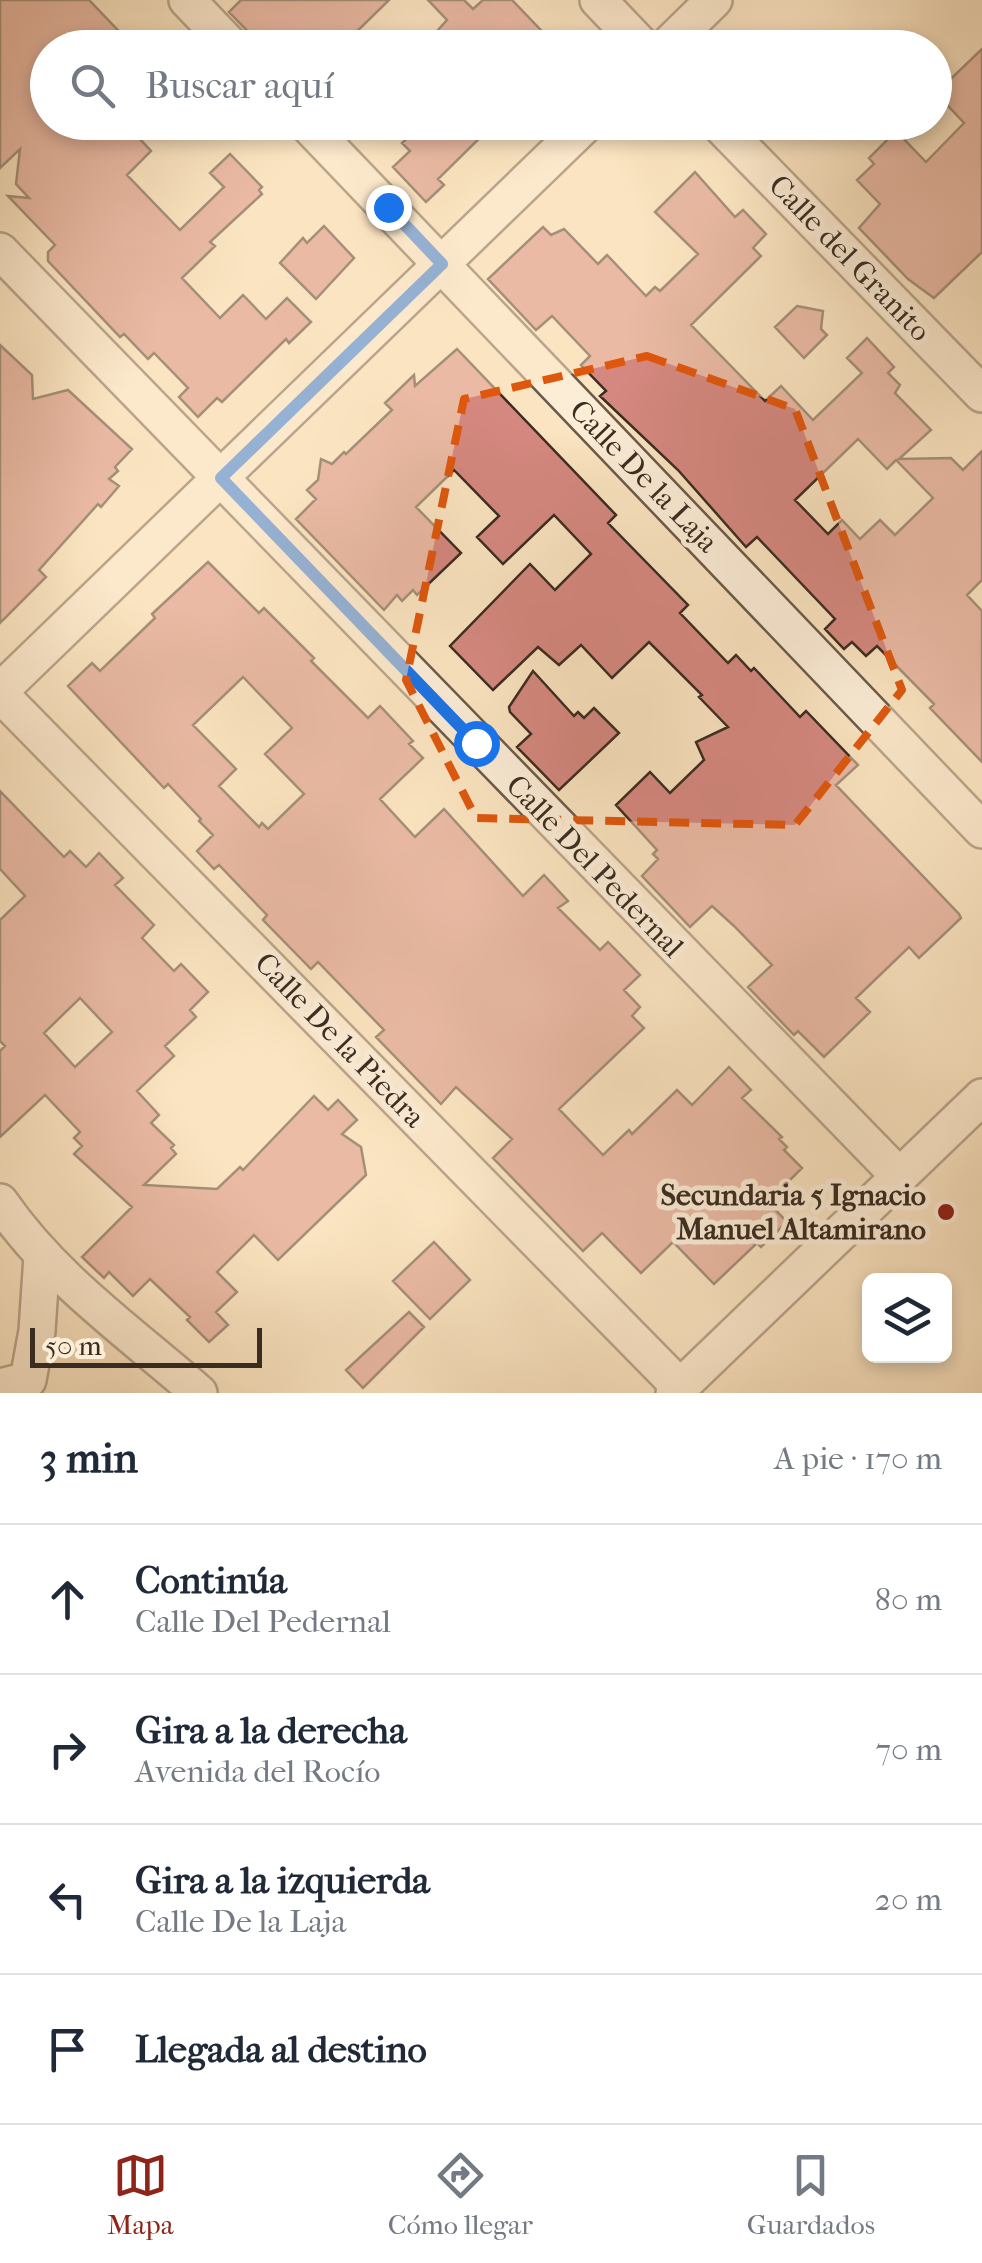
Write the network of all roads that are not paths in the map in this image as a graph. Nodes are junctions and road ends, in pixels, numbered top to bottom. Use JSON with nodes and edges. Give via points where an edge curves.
{"nodes":[{"id":1,"x":187,"y":0,"type":"edge"},
{"id":2,"x":598,"y":0,"type":"edge"},
{"id":3,"x":714,"y":0,"type":"edge"},
{"id":4,"x":216,"y":30,"type":"edge"},
{"id":5,"x":627,"y":30,"type":"edge"},
{"id":6,"x":683,"y":30,"type":"edge"},
{"id":7,"x":323,"y":140,"type":"edge"},
{"id":8,"x":569,"y":140,"type":"edge"},
{"id":9,"x":735,"y":140,"type":"edge"},
{"id":10,"x":0,"y":252,"type":"edge"},
{"id":11,"x":442,"y":264,"type":"junction"},
{"id":12,"x":982,"y":394,"type":"edge"},
{"id":13,"x":221,"y":478,"type":"junction"},
{"id":14,"x":0,"y":693,"type":"edge"},
{"id":15,"x":982,"y":830,"type":"edge"},
{"id":16,"x":982,"y":1097,"type":"edge"},
{"id":17,"x":900,"y":1177,"type":"junction"},
{"id":18,"x":0,"y":1202,"type":"edge"},
{"id":19,"x":42,"y":1256,"type":"junction"},
{"id":20,"x":0,"y":1387,"type":"edge"},
{"id":21,"x":677,"y":1390,"type":"edge"},
{"id":22,"x":199,"y":1393,"type":"edge"}],
"edges":[{"from":1,"to":4,"type":"street"},
{"from":2,"to":5,"type":"street"},
{"from":3,"to":6,"type":"street"},
{"from":7,"to":11,"type":"street","name":"Calle De la Laja"},
{"from":8,"to":11,"type":"street"},
{"from":9,"to":12,"type":"street","name":"Calle del Granito"},
{"from":10,"to":13,"type":"street","name":"Calle Del Pedernal"},
{"from":11,"to":13,"type":"street"},
{"from":11,"to":15,"type":"street","name":"Calle De la Laja"},
{"from":13,"to":14,"type":"street"},
{"from":13,"to":17,"type":"street","name":"Calle Del Pedernal"},
{"from":14,"to":21,"type":"street","name":"Calle De la Piedra"},
{"from":16,"to":17,"type":"street"},
{"from":17,"to":21,"type":"street"},
{"from":18,"to":19,"type":"street"},
{"from":19,"to":20,"type":"street","via":[[28,1380]]},
{"from":19,"to":22,"type":"street"}]}
